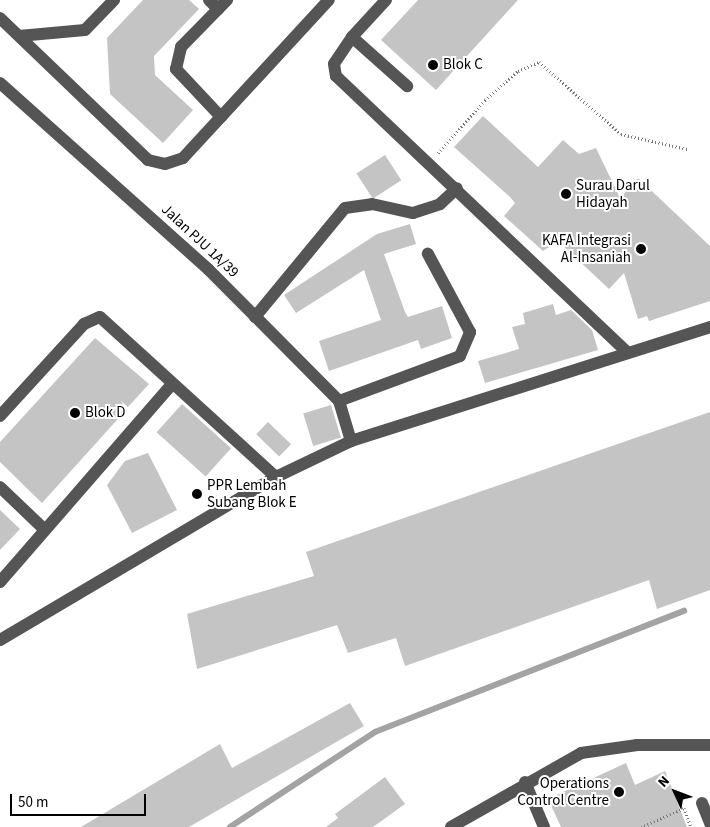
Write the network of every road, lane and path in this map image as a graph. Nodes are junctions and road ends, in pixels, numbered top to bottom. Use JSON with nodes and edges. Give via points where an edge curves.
{"nodes":[{"id":1,"x":114,"y":0,"type":"edge"},
{"id":2,"x":209,"y":0,"type":"edge"},
{"id":3,"x":386,"y":0,"type":"edge"},
{"id":4,"x":327,"y":1,"type":"edge"},
{"id":5,"x":223,"y":4,"type":"edge"},
{"id":6,"x":0,"y":18,"type":"edge"},
{"id":7,"x":19,"y":36,"type":"junction"},
{"id":8,"x":352,"y":37,"type":"junction"},
{"id":9,"x":0,"y":83,"type":"edge"},
{"id":10,"x":407,"y":86,"type":"dead end"},
{"id":11,"x":221,"y":117,"type":"junction"},
{"id":12,"x":687,"y":149,"type":"dead end"},
{"id":13,"x":429,"y":162,"type":"junction"},
{"id":14,"x":457,"y":188,"type":"junction"},
{"id":15,"x":428,"y":254,"type":"dead end"},
{"id":16,"x":255,"y":318,"type":"junction"},
{"id":17,"x":710,"y":327,"type":"edge"},
{"id":18,"x":628,"y":353,"type":"junction"},
{"id":19,"x":172,"y":384,"type":"junction"},
{"id":20,"x":339,"y":401,"type":"junction"},
{"id":21,"x":0,"y":416,"type":"edge"},
{"id":22,"x":351,"y":441,"type":"junction"},
{"id":23,"x":276,"y":477,"type":"junction"},
{"id":24,"x":0,"y":488,"type":"edge"},
{"id":25,"x":45,"y":530,"type":"junction"},
{"id":26,"x":0,"y":582,"type":"edge"},
{"id":27,"x":0,"y":640,"type":"edge"},
{"id":28,"x":710,"y":745,"type":"edge"},
{"id":29,"x":525,"y":782,"type":"junction"},
{"id":30,"x":702,"y":803,"type":"dead end"},
{"id":31,"x":710,"y":823,"type":"edge"},
{"id":32,"x":450,"y":827,"type":"edge"},
{"id":33,"x":544,"y":827,"type":"edge"},
{"id":34,"x":641,"y":827,"type":"edge"},
{"id":35,"x":692,"y":827,"type":"edge"}],
"edges":[{"from":1,"to":7,"type":"street","via":[[85,30]]},
{"from":2,"to":5,"type":"street"},
{"from":3,"to":8,"type":"street"},
{"from":4,"to":11,"type":"street"},
{"from":5,"to":11,"type":"street","via":[[181,47],[176,69]]},
{"from":6,"to":7,"type":"street"},
{"from":7,"to":11,"type":"street","via":[[148,160],[165,164],[183,158]]},
{"from":8,"to":10,"type":"street"},
{"from":8,"to":13,"type":"street","via":[[334,64],[336,76]]},
{"from":9,"to":16,"type":"street","name":"Jalan PJU 1A/39","via":[[208,269]]},
{"from":12,"to":13,"type":"path","via":[[621,134],[539,62],[518,71],[485,100]]},
{"from":13,"to":14,"type":"street"},
{"from":14,"to":16,"type":"street","via":[[440,204],[413,213],[372,204],[345,208]]},
{"from":14,"to":18,"type":"street"},
{"from":15,"to":20,"type":"street","via":[[470,332],[460,356]]},
{"from":16,"to":20,"type":"street","name":"Jalan PJU 1A/39"},
{"from":17,"to":18,"type":"street"},
{"from":18,"to":22,"type":"street"},
{"from":19,"to":21,"type":"street","via":[[100,317],[84,324]]},
{"from":19,"to":23,"type":"street"},
{"from":19,"to":25,"type":"street"},
{"from":20,"to":22,"type":"street","name":"Jalan PJU 1A/39"},
{"from":22,"to":23,"type":"street"},
{"from":23,"to":27,"type":"street"},
{"from":24,"to":25,"type":"street"},
{"from":25,"to":26,"type":"street"},
{"from":28,"to":29,"type":"street","via":[[637,744],[581,753]]},
{"from":29,"to":32,"type":"street"},
{"from":29,"to":33,"type":"street"},
{"from":30,"to":31,"type":"street"},
{"from":34,"to":35,"type":"path","via":[[684,808]]}]}
